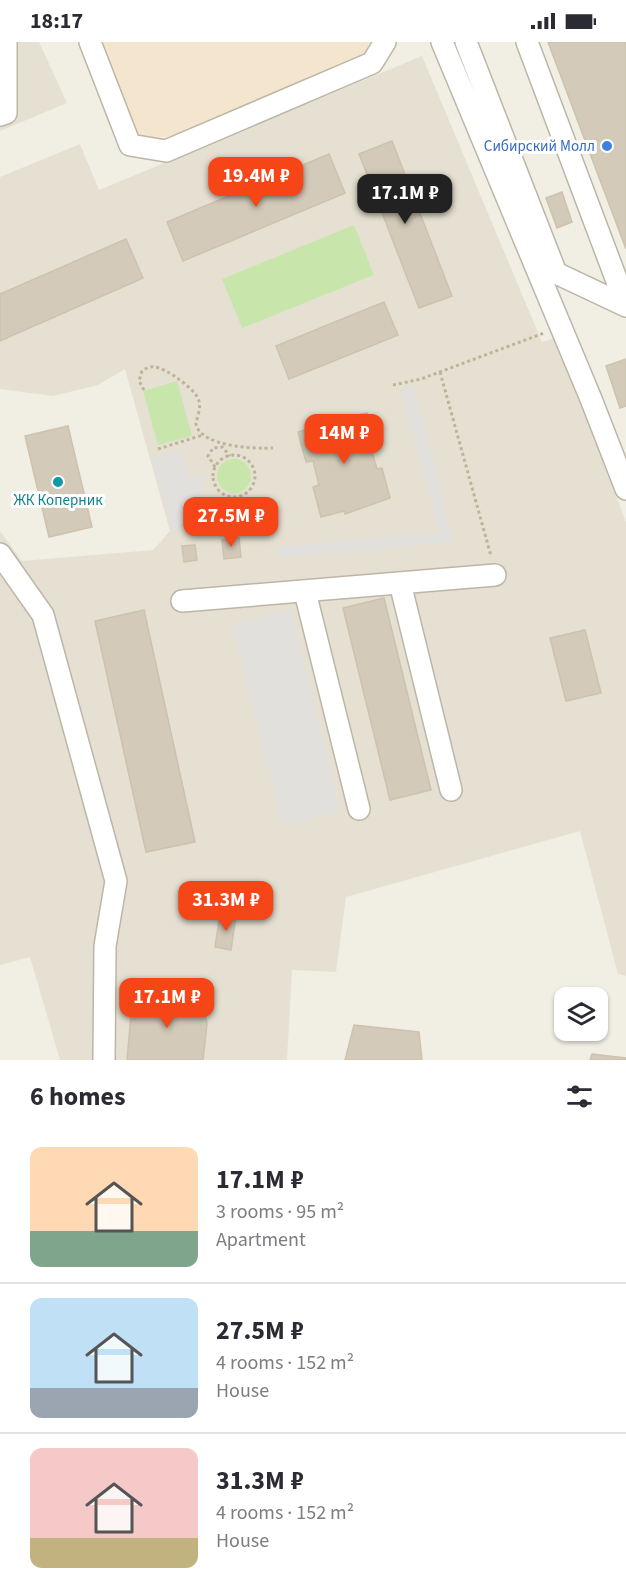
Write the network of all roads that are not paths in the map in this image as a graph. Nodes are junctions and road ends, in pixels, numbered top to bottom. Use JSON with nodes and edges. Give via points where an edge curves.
{"nodes":[{"id":1,"x":6,"y":42,"type":"edge"},
{"id":2,"x":90,"y":42,"type":"edge"},
{"id":3,"x":385,"y":42,"type":"edge"},
{"id":4,"x":441,"y":42,"type":"edge"},
{"id":5,"x":466,"y":42,"type":"edge"},
{"id":6,"x":527,"y":42,"type":"edge"},
{"id":7,"x":0,"y":115,"type":"edge"},
{"id":8,"x":626,"y":306,"type":"edge"},
{"id":9,"x":626,"y":489,"type":"edge"},
{"id":10,"x":0,"y":554,"type":"edge"},
{"id":11,"x":495,"y":575,"type":"road end"},
{"id":12,"x":400,"y":583,"type":"junction"},
{"id":13,"x":305,"y":592,"type":"junction"},
{"id":14,"x":182,"y":601,"type":"dead end"},
{"id":15,"x":451,"y":790,"type":"dead end"},
{"id":16,"x":359,"y":809,"type":"dead end"},
{"id":17,"x":104,"y":1060,"type":"edge"}],
"edges":[{"from":1,"to":7,"type":"street","via":[[6,113]]},
{"from":2,"to":3,"type":"street","via":[[130,145],[166,152],[372,63]]},
{"from":4,"to":9,"type":"street"},
{"from":5,"to":8,"type":"street","via":[[556,273]]},
{"from":6,"to":8,"type":"street"},
{"from":10,"to":17,"type":"street","via":[[43,615],[116,881],[105,946]]},
{"from":11,"to":12,"type":"street"},
{"from":12,"to":13,"type":"street"},
{"from":12,"to":15,"type":"street"},
{"from":13,"to":14,"type":"street"},
{"from":13,"to":16,"type":"street"}]}
